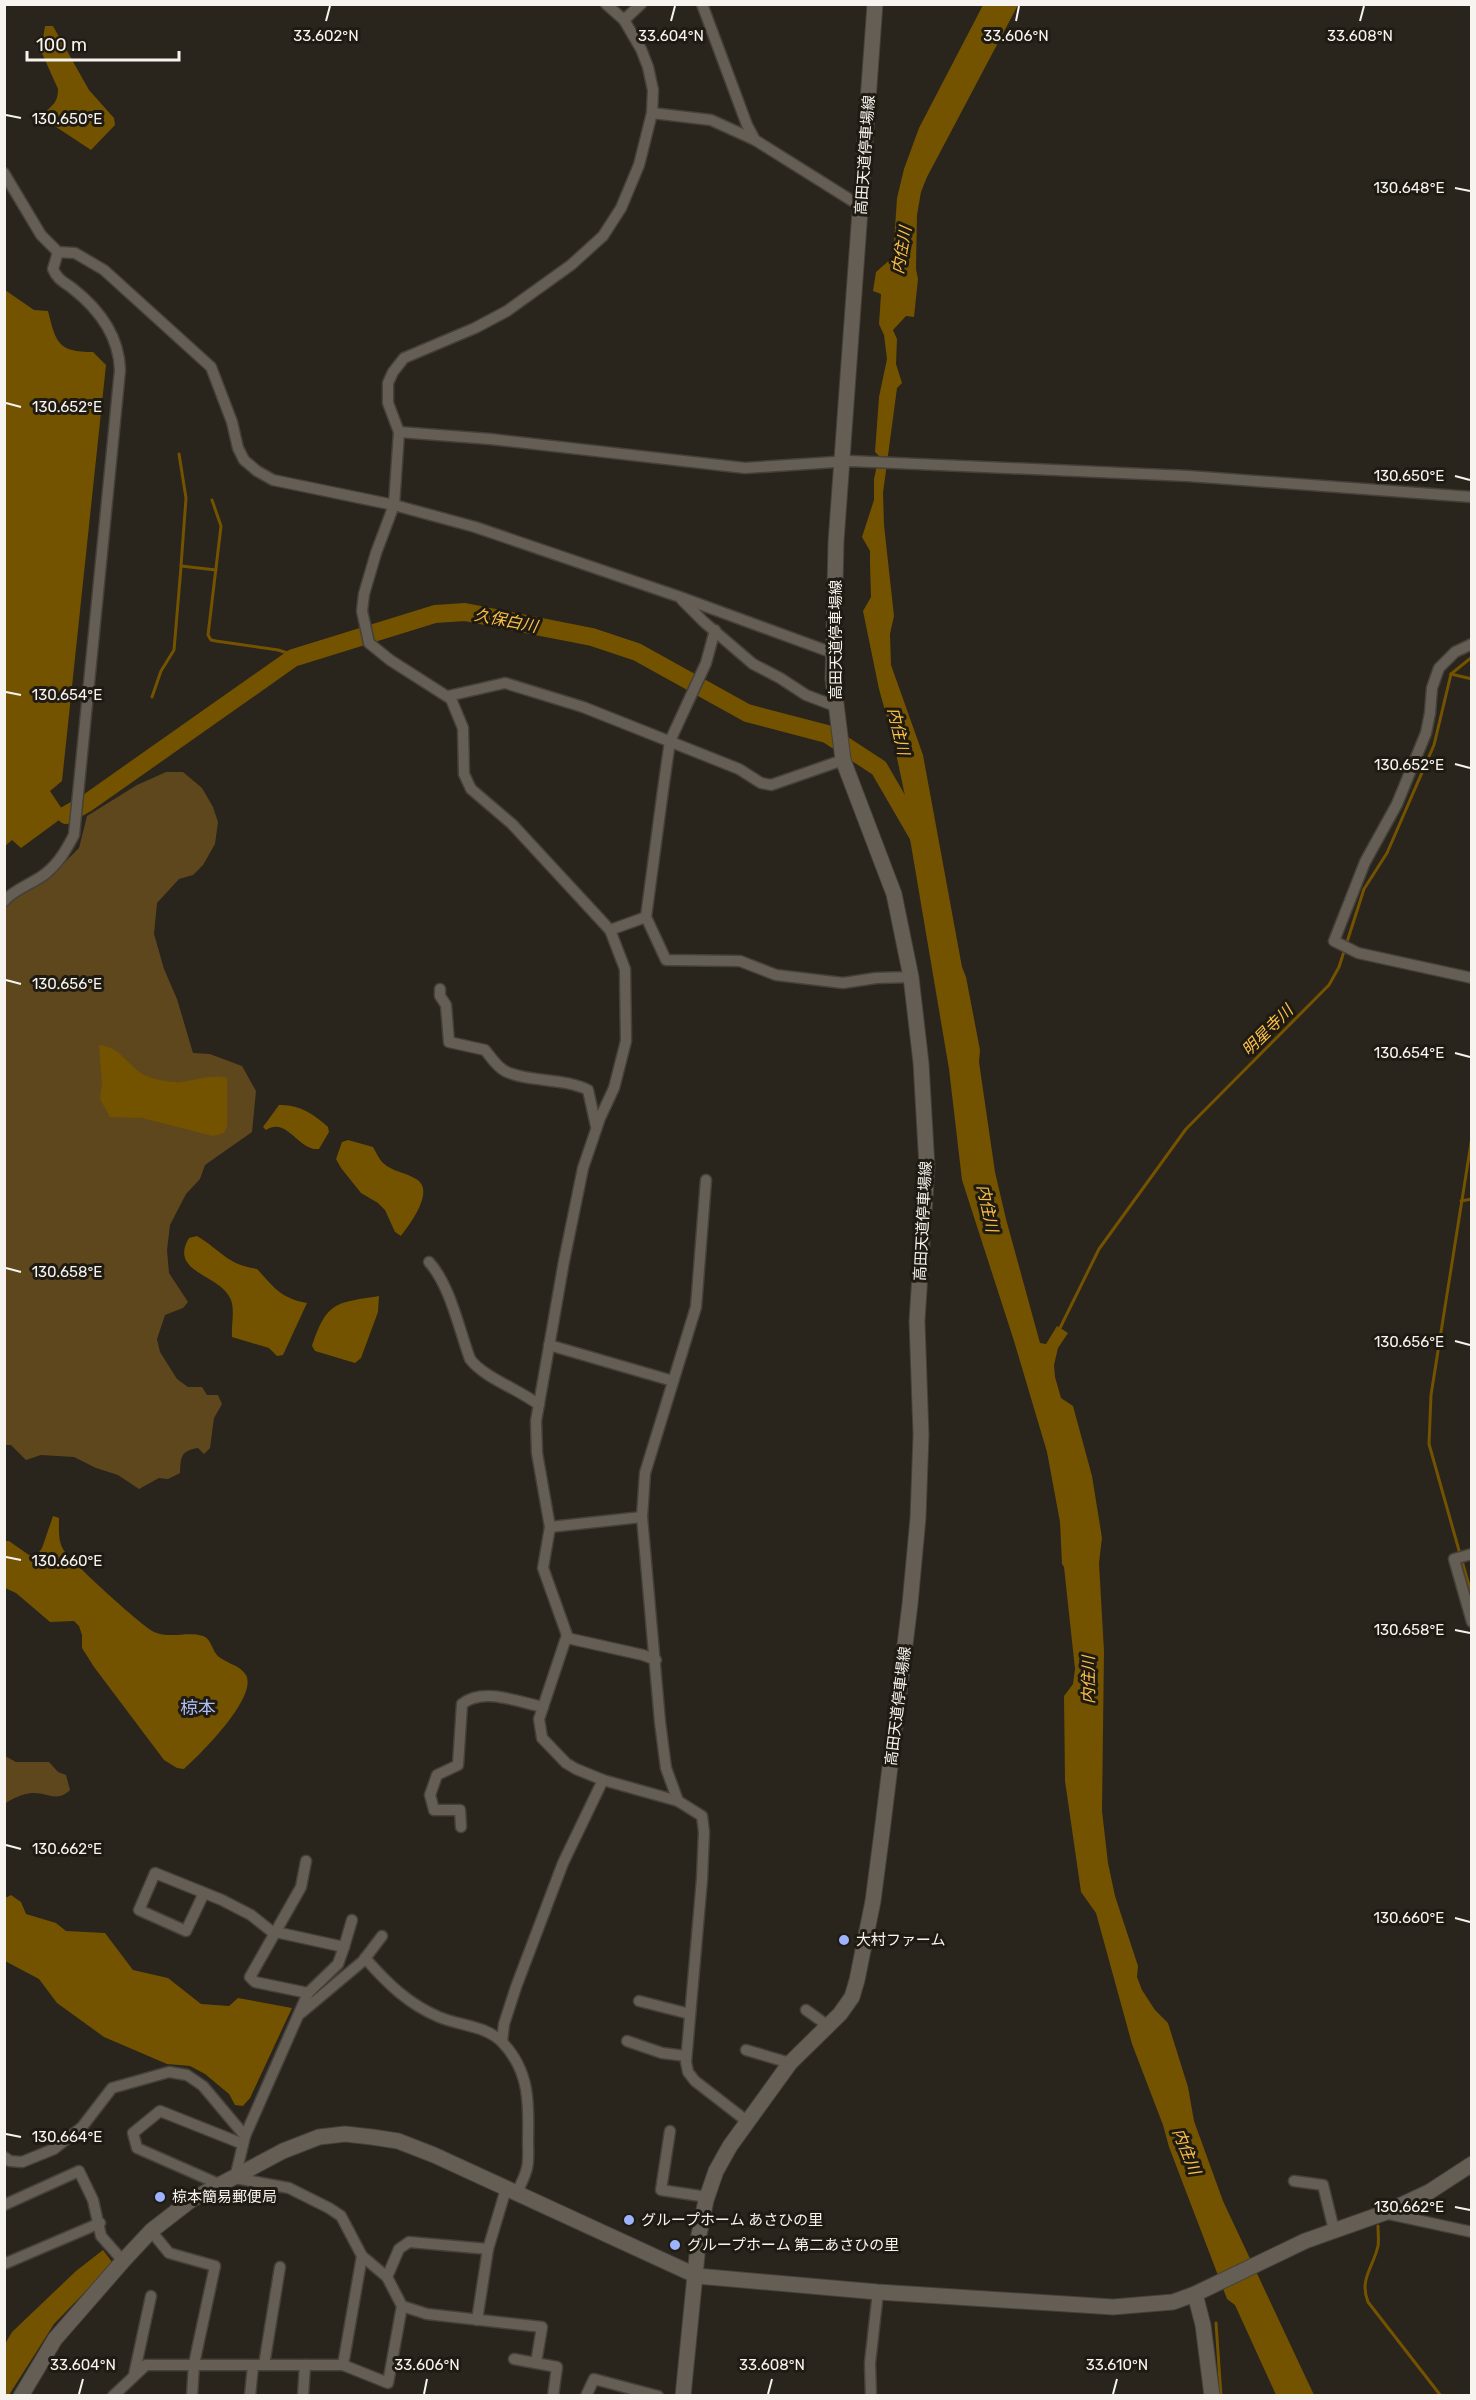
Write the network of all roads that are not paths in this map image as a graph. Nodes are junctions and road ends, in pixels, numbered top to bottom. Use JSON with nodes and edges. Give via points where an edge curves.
{"nodes":[{"id":1,"x":606,"y":4,"type":"edge"},
{"id":2,"x":641,"y":4,"type":"edge"},
{"id":3,"x":702,"y":4,"type":"edge"},
{"id":4,"x":875,"y":4,"type":"edge"},
{"id":5,"x":624,"y":20,"type":"junction"},
{"id":6,"x":652,"y":113,"type":"junction"},
{"id":7,"x":755,"y":140,"type":"junction"},
{"id":8,"x":4,"y":173,"type":"edge"},
{"id":9,"x":862,"y":207,"type":"junction"},
{"id":10,"x":58,"y":252,"type":"junction"},
{"id":11,"x":399,"y":432,"type":"junction"},
{"id":12,"x":846,"y":461,"type":"junction"},
{"id":13,"x":1472,"y":497,"type":"edge"},
{"id":14,"x":394,"y":504,"type":"junction"},
{"id":15,"x":680,"y":597,"type":"junction"},
{"id":16,"x":715,"y":630,"type":"junction"},
{"id":17,"x":1472,"y":645,"type":"edge"},
{"id":18,"x":833,"y":653,"type":"junction"},
{"id":19,"x":448,"y":696,"type":"junction"},
{"id":20,"x":835,"y":706,"type":"junction"},
{"id":21,"x":670,"y":741,"type":"junction"},
{"id":22,"x":843,"y":760,"type":"junction"},
{"id":23,"x":4,"y":900,"type":"edge"},
{"id":24,"x":646,"y":917,"type":"junction"},
{"id":25,"x":610,"y":930,"type":"junction"},
{"id":26,"x":911,"y":977,"type":"junction"},
{"id":27,"x":1472,"y":978,"type":"edge"},
{"id":28,"x":440,"y":989,"type":"dead end"},
{"id":29,"x":596,"y":1129,"type":"junction"},
{"id":30,"x":706,"y":1180,"type":"dead end"},
{"id":31,"x":429,"y":1262,"type":"dead end"},
{"id":32,"x":549,"y":1346,"type":"junction"},
{"id":33,"x":673,"y":1381,"type":"junction"},
{"id":34,"x":539,"y":1405,"type":"junction"},
{"id":35,"x":642,"y":1517,"type":"junction"},
{"id":36,"x":550,"y":1527,"type":"junction"},
{"id":37,"x":1472,"y":1554,"type":"edge"},
{"id":38,"x":1472,"y":1622,"type":"edge"},
{"id":39,"x":567,"y":1638,"type":"junction"},
{"id":40,"x":656,"y":1660,"type":"junction"},
{"id":41,"x":543,"y":1707,"type":"junction"},
{"id":42,"x":603,"y":1780,"type":"junction"},
{"id":43,"x":678,"y":1801,"type":"junction"},
{"id":44,"x":461,"y":1827,"type":"dead end"},
{"id":45,"x":306,"y":1861,"type":"dead end"},
{"id":46,"x":204,"y":1893,"type":"dead end"},
{"id":47,"x":352,"y":1920,"type":"dead end"},
{"id":48,"x":274,"y":1933,"type":"junction"},
{"id":49,"x":382,"y":1936,"type":"dead end"},
{"id":50,"x":344,"y":1947,"type":"junction"},
{"id":51,"x":364,"y":1958,"type":"junction"},
{"id":52,"x":308,"y":1993,"type":"junction"},
{"id":53,"x":639,"y":2001,"type":"dead end"},
{"id":54,"x":806,"y":2010,"type":"dead end"},
{"id":55,"x":300,"y":2013,"type":"junction"},
{"id":56,"x":690,"y":2014,"type":"junction"},
{"id":57,"x":827,"y":2025,"type":"junction"},
{"id":58,"x":627,"y":2040,"type":"dead end"},
{"id":59,"x":502,"y":2042,"type":"junction"},
{"id":60,"x":746,"y":2050,"type":"dead end"},
{"id":61,"x":686,"y":2056,"type":"junction"},
{"id":62,"x":790,"y":2063,"type":"junction"},
{"id":63,"x":748,"y":2122,"type":"junction"},
{"id":64,"x":670,"y":2131,"type":"dead end"},
{"id":65,"x":244,"y":2140,"type":"junction"},
{"id":66,"x":4,"y":2157,"type":"edge"},
{"id":67,"x":1472,"y":2164,"type":"edge"},
{"id":68,"x":235,"y":2178,"type":"junction"},
{"id":69,"x":1294,"y":2181,"type":"dead end"},
{"id":70,"x":221,"y":2185,"type":"junction"},
{"id":71,"x":511,"y":2191,"type":"junction"},
{"id":72,"x":707,"y":2197,"type":"junction"},
{"id":73,"x":4,"y":2205,"type":"edge"},
{"id":74,"x":1384,"y":2213,"type":"junction"},
{"id":75,"x":100,"y":2223,"type":"junction"},
{"id":76,"x":1334,"y":2230,"type":"junction"},
{"id":77,"x":151,"y":2231,"type":"junction"},
{"id":78,"x":1472,"y":2232,"type":"edge"},
{"id":79,"x":488,"y":2249,"type":"junction"},
{"id":80,"x":362,"y":2256,"type":"junction"},
{"id":81,"x":123,"y":2261,"type":"junction"},
{"id":82,"x":4,"y":2264,"type":"edge"},
{"id":83,"x":280,"y":2267,"type":"dead end"},
{"id":84,"x":697,"y":2276,"type":"junction"},
{"id":85,"x":387,"y":2277,"type":"junction"},
{"id":86,"x":1202,"y":2291,"type":"junction"},
{"id":87,"x":878,"y":2292,"type":"junction"},
{"id":88,"x":151,"y":2296,"type":"dead end"},
{"id":89,"x":402,"y":2306,"type":"junction"},
{"id":90,"x":477,"y":2320,"type":"junction"},
{"id":91,"x":514,"y":2359,"type":"dead end"},
{"id":92,"x":536,"y":2363,"type":"junction"},
{"id":93,"x":194,"y":2364,"type":"junction"},
{"id":94,"x":305,"y":2365,"type":"junction"},
{"id":95,"x":343,"y":2365,"type":"junction"},
{"id":96,"x":259,"y":2366,"type":"junction"},
{"id":97,"x":134,"y":2376,"type":"junction"},
{"id":98,"x":21,"y":2396,"type":"edge"},
{"id":99,"x":112,"y":2396,"type":"edge"},
{"id":100,"x":192,"y":2396,"type":"edge"},
{"id":101,"x":250,"y":2396,"type":"edge"},
{"id":102,"x":303,"y":2396,"type":"edge"},
{"id":103,"x":553,"y":2396,"type":"edge"},
{"id":104,"x":586,"y":2396,"type":"edge"},
{"id":105,"x":658,"y":2396,"type":"edge"},
{"id":106,"x":683,"y":2396,"type":"edge"},
{"id":107,"x":871,"y":2396,"type":"edge"},
{"id":108,"x":1212,"y":2396,"type":"edge"}],
"edges":[{"from":1,"to":5,"type":"street"},
{"from":2,"to":5,"type":"street"},
{"from":3,"to":7,"type":"street"},
{"from":4,"to":9,"type":"main road","name":"高田天道停車場線"},
{"from":5,"to":6,"type":"street","via":[[648,67]]},
{"from":6,"to":7,"type":"street","via":[[711,120]]},
{"from":6,"to":11,"type":"street","via":[[639,165],[621,208],[603,236],[571,265],[507,311],[404,358],[388,383],[388,403]]},
{"from":7,"to":9,"type":"street"},
{"from":8,"to":10,"type":"street","via":[[41,235]]},
{"from":9,"to":12,"type":"main road","name":"高田天道停車場線"},
{"from":10,"to":14,"type":"street","via":[[75,253],[104,270],[211,367],[238,448],[244,460],[257,471],[295,486]]},
{"from":10,"to":23,"type":"street","via":[[52,269],[56,277],[90,303],[108,327],[120,354],[120,370],[75,835],[62,857],[45,874]]},
{"from":11,"to":12,"type":"street","via":[[745,468]]},
{"from":11,"to":14,"type":"street"},
{"from":12,"to":13,"type":"street","via":[[1188,476]]},
{"from":12,"to":18,"type":"main road","name":"高田天道停車場線"},
{"from":14,"to":15,"type":"street","via":[[475,527]]},
{"from":14,"to":19,"type":"street","via":[[364,594],[362,611],[369,643]]},
{"from":15,"to":16,"type":"street"},
{"from":15,"to":18,"type":"street"},
{"from":16,"to":20,"type":"street","via":[[753,664],[806,695]]},
{"from":16,"to":21,"type":"street","via":[[705,663]]},
{"from":17,"to":27,"type":"street","via":[[1455,652],[1439,668],[1426,733],[1397,804],[1365,862],[1334,941],[1358,953]]},
{"from":18,"to":20,"type":"main road","name":"高田天道停車場線"},
{"from":19,"to":21,"type":"street","via":[[505,683],[583,707]]},
{"from":19,"to":25,"type":"street","via":[[463,728],[464,774],[471,789],[512,824]]},
{"from":20,"to":22,"type":"main road","name":"高田天道停車場線"},
{"from":21,"to":22,"type":"street","via":[[771,785]]},
{"from":21,"to":24,"type":"street"},
{"from":22,"to":26,"type":"main road","name":"高田天道停車場線","via":[[894,894]]},
{"from":24,"to":25,"type":"street"},
{"from":24,"to":26,"type":"street","via":[[666,960],[740,961],[776,975],[843,983]]},
{"from":25,"to":29,"type":"street","via":[[625,969],[626,1041],[614,1088]]},
{"from":26,"to":57,"type":"main road","name":"高田天道停車場線","via":[[927,1156],[917,1321],[921,1436],[918,1516],[884,1820],[865,1943],[852,1997]]},
{"from":28,"to":29,"type":"street","via":[[446,1005],[449,1042],[485,1050],[503,1071],[588,1090]]},
{"from":29,"to":32,"type":"street","via":[[583,1168]]},
{"from":30,"to":33,"type":"street","via":[[696,1307]]},
{"from":31,"to":34,"type":"street","via":[[443,1283],[476,1367]]},
{"from":32,"to":33,"type":"street"},
{"from":32,"to":34,"type":"street"},
{"from":33,"to":35,"type":"street","via":[[645,1473]]},
{"from":34,"to":36,"type":"street","via":[[537,1452]]},
{"from":35,"to":36,"type":"street"},
{"from":35,"to":40,"type":"street"},
{"from":36,"to":39,"type":"street","via":[[543,1568]]},
{"from":37,"to":38,"type":"street","via":[[1455,1559]]},
{"from":39,"to":40,"type":"street"},
{"from":39,"to":41,"type":"street"},
{"from":40,"to":43,"type":"street","via":[[666,1768]]},
{"from":41,"to":42,"type":"street","via":[[539,1719],[542,1738],[566,1763]]},
{"from":41,"to":44,"type":"street","via":[[503,1696],[469,1698],[462,1704],[458,1765],[437,1775],[430,1795],[434,1810],[460,1810]]},
{"from":42,"to":43,"type":"street"},
{"from":42,"to":59,"type":"street","via":[[562,1863],[516,1987]]},
{"from":43,"to":56,"type":"street","via":[[702,1816],[704,1832]]},
{"from":45,"to":48,"type":"street","via":[[301,1887]]},
{"from":46,"to":48,"type":"street","via":[[186,1931],[138,1910],[155,1873],[222,1900]]},
{"from":47,"to":50,"type":"street"},
{"from":48,"to":50,"type":"street"},
{"from":48,"to":52,"type":"street","via":[[250,1977],[255,1982]]},
{"from":49,"to":51,"type":"street"},
{"from":50,"to":52,"type":"street","via":[[339,1964]]},
{"from":51,"to":55,"type":"street"},
{"from":51,"to":59,"type":"street","via":[[412,2004],[441,2018],[481,2029]]},
{"from":52,"to":55,"type":"street"},
{"from":53,"to":56,"type":"street"},
{"from":54,"to":57,"type":"street"},
{"from":55,"to":65,"type":"street"},
{"from":56,"to":61,"type":"street"},
{"from":57,"to":62,"type":"main road","name":"高田天道停車場線"},
{"from":58,"to":61,"type":"street","via":[[662,2053]]},
{"from":59,"to":71,"type":"street","via":[[526,2084],[529,2110],[527,2167]]},
{"from":60,"to":62,"type":"street"},
{"from":61,"to":63,"type":"street","via":[[688,2072],[695,2080]]},
{"from":62,"to":63,"type":"main road","name":"高田天道停車場線"},
{"from":63,"to":72,"type":"main road","name":"高田天道停車場線","via":[[716,2171]]},
{"from":64,"to":72,"type":"street","via":[[662,2190]]},
{"from":65,"to":66,"type":"street","via":[[203,2086],[187,2075],[169,2072],[112,2088],[82,2127],[54,2149],[22,2162]]},
{"from":65,"to":68,"type":"street"},
{"from":65,"to":70,"type":"street","via":[[160,2111],[133,2133],[137,2148]]},
{"from":67,"to":74,"type":"main road","via":[[1429,2192]]},
{"from":68,"to":70,"type":"main road"},
{"from":68,"to":71,"type":"main road","via":[[283,2151],[319,2137],[345,2134],[398,2141]]},
{"from":68,"to":80,"type":"street","via":[[289,2188],[329,2208],[341,2216]]},
{"from":69,"to":76,"type":"street","via":[[1323,2185]]},
{"from":70,"to":77,"type":"main road","via":[[191,2200]]},
{"from":71,"to":79,"type":"street"},
{"from":71,"to":84,"type":"main road"},
{"from":72,"to":84,"type":"main road","name":"高田天道停車場線","via":[[699,2235]]},
{"from":73,"to":75,"type":"street","via":[[79,2171]]},
{"from":74,"to":76,"type":"main road"},
{"from":74,"to":78,"type":"street"},
{"from":75,"to":81,"type":"street","via":[[101,2236]]},
{"from":75,"to":82,"type":"street"},
{"from":76,"to":86,"type":"main road"},
{"from":77,"to":81,"type":"main road"},
{"from":77,"to":93,"type":"street","via":[[169,2253],[215,2266]]},
{"from":79,"to":85,"type":"street","via":[[409,2242],[399,2249]]},
{"from":79,"to":90,"type":"street"},
{"from":80,"to":85,"type":"street"},
{"from":80,"to":95,"type":"street"},
{"from":81,"to":98,"type":"main road","via":[[55,2339]]},
{"from":83,"to":96,"type":"street"},
{"from":84,"to":87,"type":"main road"},
{"from":84,"to":106,"type":"main road","name":"高田天道停車場線"},
{"from":85,"to":89,"type":"street"},
{"from":86,"to":87,"type":"main road","via":[[1173,2302],[1113,2307]]},
{"from":86,"to":108,"type":"main road"},
{"from":87,"to":107,"type":"street","via":[[870,2363]]},
{"from":88,"to":97,"type":"street"},
{"from":89,"to":90,"type":"street","via":[[427,2314]]},
{"from":89,"to":95,"type":"street","via":[[388,2383]]},
{"from":90,"to":92,"type":"street","via":[[542,2327]]},
{"from":91,"to":92,"type":"street"},
{"from":92,"to":103,"type":"street","via":[[556,2367]]},
{"from":93,"to":96,"type":"street"},
{"from":93,"to":97,"type":"street","via":[[146,2365]]},
{"from":93,"to":100,"type":"street"},
{"from":94,"to":95,"type":"street"},
{"from":94,"to":96,"type":"street"},
{"from":94,"to":102,"type":"street"},
{"from":96,"to":101,"type":"street"},
{"from":97,"to":99,"type":"street"},
{"from":104,"to":105,"type":"street","via":[[591,2381],[598,2379]]}]}
